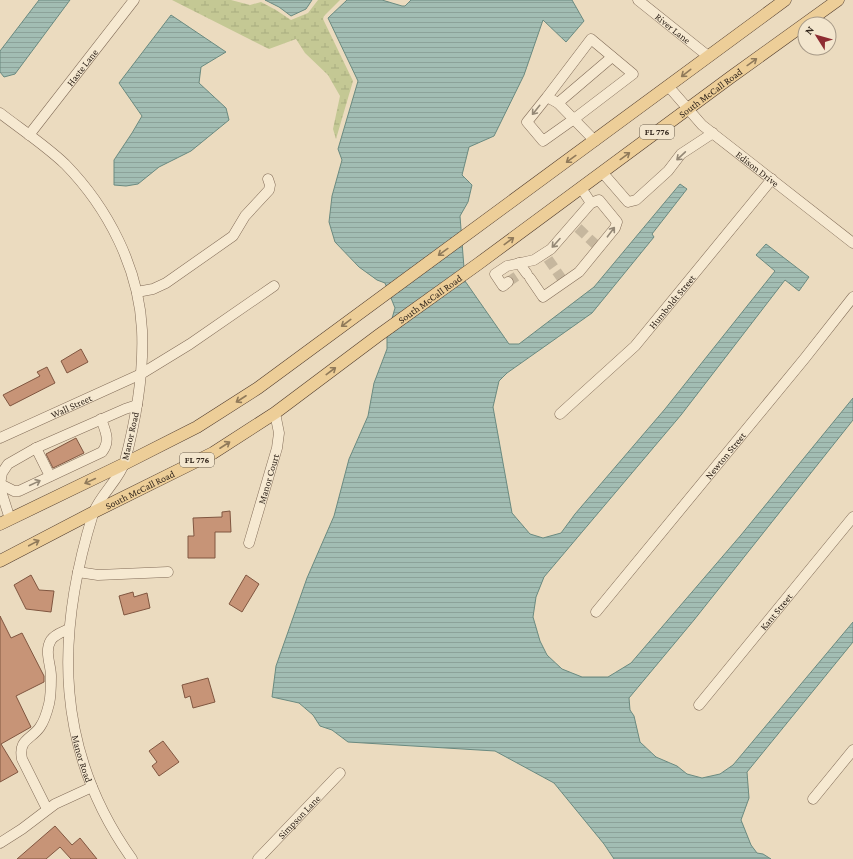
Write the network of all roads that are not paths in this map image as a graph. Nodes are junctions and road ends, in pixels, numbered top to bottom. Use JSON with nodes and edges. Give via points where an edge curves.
{"nodes":[{"id":1,"x":134,"y":0,"type":"edge"},
{"id":2,"x":638,"y":0,"type":"edge"},
{"id":3,"x":785,"y":0,"type":"edge"},
{"id":4,"x":838,"y":0,"type":"edge"},
{"id":5,"x":708,"y":56,"type":"junction"},
{"id":6,"x":612,"y":57,"type":"junction"},
{"id":7,"x":669,"y":87,"type":"junction"},
{"id":8,"x":547,"y":97,"type":"junction"},
{"id":9,"x":558,"y":103,"type":"junction"},
{"id":10,"x":688,"y":109,"type":"junction"},
{"id":11,"x":0,"y":113,"type":"edge"},
{"id":12,"x":574,"y":119,"type":"junction"},
{"id":13,"x":713,"y":133,"type":"junction"},
{"id":14,"x":29,"y":135,"type":"junction"},
{"id":15,"x":595,"y":141,"type":"junction"},
{"id":16,"x":602,"y":172,"type":"junction"},
{"id":17,"x":268,"y":179,"type":"dead end"},
{"id":18,"x":772,"y":179,"type":"junction"},
{"id":19,"x":581,"y":188,"type":"junction"},
{"id":20,"x":591,"y":203,"type":"junction"},
{"id":21,"x":853,"y":243,"type":"edge"},
{"id":22,"x":524,"y":272,"type":"junction"},
{"id":23,"x":508,"y":282,"type":"dead end"},
{"id":24,"x":274,"y":286,"type":"dead end"},
{"id":25,"x":137,"y":292,"type":"junction"},
{"id":26,"x":853,"y":298,"type":"edge"},
{"id":27,"x":141,"y":374,"type":"junction"},
{"id":28,"x":137,"y":405,"type":"junction"},
{"id":29,"x":275,"y":413,"type":"junction"},
{"id":30,"x":560,"y":414,"type":"dead end"},
{"id":31,"x":100,"y":419,"type":"junction"},
{"id":32,"x":0,"y":438,"type":"edge"},
{"id":33,"x":36,"y":448,"type":"junction"},
{"id":34,"x":124,"y":464,"type":"junction"},
{"id":35,"x":50,"y":476,"type":"junction"},
{"id":36,"x":0,"y":484,"type":"edge"},
{"id":37,"x":94,"y":512,"type":"junction"},
{"id":38,"x":853,"y":518,"type":"edge"},
{"id":39,"x":5,"y":522,"type":"edge"},
{"id":40,"x":248,"y":543,"type":"dead end"},
{"id":41,"x":0,"y":561,"type":"edge"},
{"id":42,"x":78,"y":572,"type":"junction"},
{"id":43,"x":168,"y":572,"type":"dead end"},
{"id":44,"x":596,"y":612,"type":"dead end"},
{"id":45,"x":69,"y":629,"type":"junction"},
{"id":46,"x":699,"y":705,"type":"dead end"},
{"id":47,"x":853,"y":750,"type":"edge"},
{"id":48,"x":340,"y":774,"type":"dead end"},
{"id":49,"x":92,"y":787,"type":"junction"},
{"id":50,"x":813,"y":799,"type":"dead end"},
{"id":51,"x":47,"y":809,"type":"junction"},
{"id":52,"x":0,"y":843,"type":"edge"},
{"id":53,"x":132,"y":859,"type":"edge"},
{"id":54,"x":258,"y":859,"type":"edge"}],
"edges":[{"from":1,"to":14,"type":"street","name":"Haste Lane"},
{"from":2,"to":5,"type":"street","name":"River Lane"},
{"from":3,"to":5,"type":"main road","number":"FL 776"},
{"from":10,"to":4,"type":"main road","name":"South McCall Road","number":"FL 776","one_way":true},
{"from":5,"to":7,"type":"main road","number":"FL 776","one_way":true},
{"from":6,"to":8,"type":"street","via":[[591,38]]},
{"from":6,"to":9,"type":"street"},
{"from":6,"to":12,"type":"street","via":[[633,74]]},
{"from":7,"to":10,"type":"street","name":"Edison Drive"},
{"from":7,"to":15,"type":"main road","number":"FL 776"},
{"from":8,"to":9,"type":"street"},
{"from":8,"to":12,"type":"street","one_way":true,"via":[[527,122],[543,141]]},
{"from":9,"to":12,"type":"street"},
{"from":10,"to":13,"type":"street","name":"Edison Drive"},
{"from":16,"to":10,"type":"main road","name":"South McCall Road","number":"FL 776","one_way":true},
{"from":11,"to":14,"type":"street","name":"Manor Road"},
{"from":12,"to":15,"type":"street"},
{"from":13,"to":16,"type":"street","one_way":true,"via":[[681,154],[668,171],[636,200],[628,202]]},
{"from":13,"to":18,"type":"street","name":"Edison Drive"},
{"from":14,"to":25,"type":"street","name":"Manor Road","via":[[64,163],[87,188],[122,247]]},
{"from":15,"to":34,"type":"main road","number":"FL 776","one_way":true,"via":[[258,388],[197,427]]},
{"from":16,"to":19,"type":"main road","name":"South McCall Road","number":"FL 776"},
{"from":17,"to":25,"type":"street","via":[[269,190],[245,216],[233,236],[172,279],[154,289]]},
{"from":18,"to":21,"type":"street","name":"Edison Drive"},
{"from":18,"to":30,"type":"street","name":"Humboldt Street","via":[[635,346]]},
{"from":19,"to":20,"type":"street"},
{"from":29,"to":19,"type":"main road","name":"South McCall Road","number":"FL 776","one_way":true},
{"from":20,"to":22,"type":"street","one_way":true,"via":[[575,226],[546,257],[534,260]]},
{"from":22,"to":20,"type":"street","one_way":true,"via":[[543,297],[563,280],[579,272],[597,246],[615,228],[617,222],[599,200]]},
{"from":22,"to":23,"type":"street","via":[[507,266],[495,274],[503,286]]},
{"from":24,"to":27,"type":"street","name":"Wall Street","via":[[190,344]]},
{"from":25,"to":27,"type":"street","name":"Manor Road","via":[[142,329]]},
{"from":26,"to":44,"type":"street","name":"Newton Street"},
{"from":27,"to":28,"type":"street","name":"Manor Road"},
{"from":27,"to":32,"type":"street","name":"Wall Street"},
{"from":28,"to":31,"type":"street"},
{"from":28,"to":34,"type":"street","name":"Manor Road"},
{"from":37,"to":29,"type":"main road","name":"South McCall Road","number":"FL 776","one_way":true,"via":[[213,453]]},
{"from":29,"to":40,"type":"street","name":"Manor Court","via":[[279,433],[277,448]]},
{"from":31,"to":33,"type":"street"},
{"from":31,"to":35,"type":"street","via":[[107,438],[102,452]]},
{"from":33,"to":35,"type":"street"},
{"from":33,"to":36,"type":"street","via":[[8,464],[2,473]]},
{"from":34,"to":37,"type":"street","name":"Manor Road"},
{"from":34,"to":39,"type":"main road","number":"FL 776","one_way":true},
{"from":36,"to":35,"type":"street","one_way":true,"via":[[19,491]]},
{"from":36,"to":39,"type":"street"},
{"from":41,"to":37,"type":"main road","name":"South McCall Road","number":"FL 776","one_way":true},
{"from":37,"to":42,"type":"street","name":"Manor Road"},
{"from":38,"to":46,"type":"street","name":"Kant Street"},
{"from":42,"to":43,"type":"street","via":[[98,575]]},
{"from":42,"to":45,"type":"street","name":"Manor Road"},
{"from":45,"to":49,"type":"street","name":"Manor Road","via":[[68,672],[71,713]]},
{"from":45,"to":51,"type":"street","via":[[50,641],[50,700],[40,728],[23,742],[21,752]]},
{"from":47,"to":50,"type":"street"},
{"from":48,"to":54,"type":"street","name":"Simpson Lane"},
{"from":49,"to":51,"type":"street"},
{"from":49,"to":53,"type":"street","name":"Manor Road"},
{"from":51,"to":52,"type":"street"}]}
